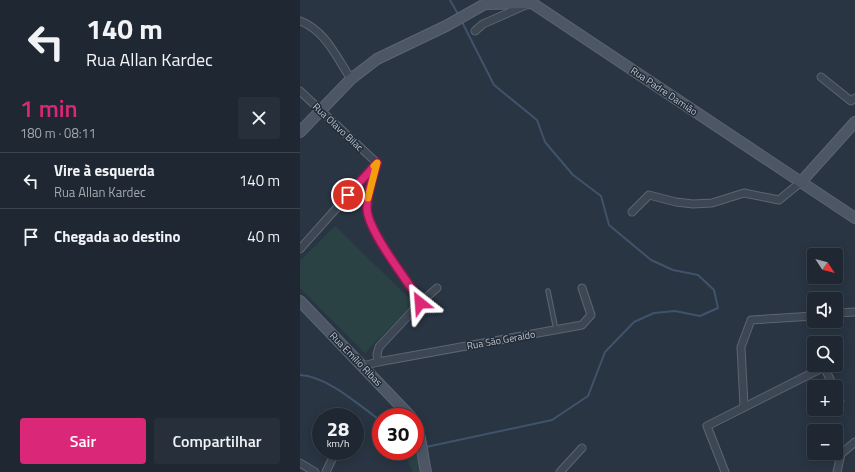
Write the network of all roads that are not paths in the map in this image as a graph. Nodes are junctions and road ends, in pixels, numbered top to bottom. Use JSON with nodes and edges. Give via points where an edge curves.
{"nodes":[{"id":1,"x":531,"y":1,"type":"edge"},
{"id":2,"x":484,"y":2,"type":"edge"},
{"id":3,"x":300,"y":21,"type":"edge"},
{"id":4,"x":475,"y":31,"type":"dead end"},
{"id":5,"x":821,"y":77,"type":"dead end"},
{"id":6,"x":351,"y":79,"type":"junction"},
{"id":7,"x":300,"y":91,"type":"edge"},
{"id":8,"x":855,"y":98,"type":"edge"},
{"id":9,"x":320,"y":111,"type":"junction"},
{"id":10,"x":855,"y":122,"type":"edge"},
{"id":11,"x":300,"y":132,"type":"edge"},
{"id":12,"x":377,"y":163,"type":"junction"},
{"id":13,"x":801,"y":182,"type":"junction"},
{"id":14,"x":632,"y":212,"type":"dead end"},
{"id":15,"x":855,"y":218,"type":"edge"},
{"id":16,"x":300,"y":249,"type":"edge"},
{"id":17,"x":437,"y":288,"type":"dead end"},
{"id":18,"x":582,"y":288,"type":"dead end"},
{"id":19,"x":548,"y":292,"type":"dead end"},
{"id":20,"x":300,"y":301,"type":"edge"},
{"id":21,"x":420,"y":303,"type":"junction"},
{"id":22,"x":855,"y":312,"type":"edge"},
{"id":23,"x":843,"y":313,"type":"edge"},
{"id":24,"x":807,"y":316,"type":"edge"},
{"id":25,"x":556,"y":330,"type":"junction"},
{"id":26,"x":378,"y":362,"type":"junction"},
{"id":27,"x":363,"y":366,"type":"junction"},
{"id":28,"x":830,"y":380,"type":"edge"},
{"id":29,"x":744,"y":406,"type":"junction"},
{"id":30,"x":403,"y":408,"type":"edge"},
{"id":31,"x":855,"y":442,"type":"edge"},
{"id":32,"x":582,"y":448,"type":"dead end"},
{"id":33,"x":332,"y":460,"type":"edge"},
{"id":34,"x":423,"y":460,"type":"edge"},
{"id":35,"x":300,"y":463,"type":"edge"},
{"id":36,"x":315,"y":472,"type":"edge"},
{"id":37,"x":326,"y":472,"type":"edge"},
{"id":38,"x":426,"y":472,"type":"edge"},
{"id":39,"x":560,"y":472,"type":"edge"},
{"id":40,"x":726,"y":472,"type":"edge"},
{"id":41,"x":837,"y":472,"type":"edge"}],
"edges":[{"from":1,"to":2,"type":"street"},
{"from":1,"to":4,"type":"street","via":[[483,24]]},
{"from":1,"to":13,"type":"street","name":"Rua Padre Damião"},
{"from":2,"to":6,"type":"street","via":[[467,15],[377,59]]},
{"from":3,"to":6,"type":"street","via":[[321,35]]},
{"from":5,"to":8,"type":"street","via":[[851,101]]},
{"from":6,"to":9,"type":"street"},
{"from":7,"to":9,"type":"street","name":"Rua Olavo Bilac"},
{"from":9,"to":11,"type":"street"},
{"from":9,"to":12,"type":"street","name":"Rua Olavo Bilac"},
{"from":10,"to":13,"type":"street"},
{"from":12,"to":16,"type":"street"},
{"from":12,"to":21,"type":"street","via":[[367,204],[371,225]]},
{"from":13,"to":14,"type":"street","via":[[780,200],[744,193],[712,204],[693,204],[649,195]]},
{"from":13,"to":15,"type":"street","name":"Rua Padre Damião"},
{"from":17,"to":21,"type":"street"},
{"from":18,"to":25,"type":"street","name":"Rua São Geraldo","via":[[591,315],[588,320],[582,325]]},
{"from":19,"to":25,"type":"lane"},
{"from":20,"to":27,"type":"street","name":"Rua Emílio Ribas"},
{"from":21,"to":26,"type":"street","via":[[379,346]]},
{"from":22,"to":23,"type":"street"},
{"from":24,"to":29,"type":"street","via":[[751,320],[741,347]]},
{"from":25,"to":26,"type":"street","name":"Rua São Geraldo"},
{"from":26,"to":27,"type":"street","name":"Rua São Geraldo"},
{"from":27,"to":30,"type":"street","name":"Rua Emílio Ribas"},
{"from":28,"to":29,"type":"street","via":[[824,367]]},
{"from":29,"to":40,"type":"street","via":[[707,426]]},
{"from":31,"to":41,"type":"street","via":[[841,454]]},
{"from":32,"to":39,"type":"street"},
{"from":33,"to":37,"type":"street"},
{"from":34,"to":38,"type":"street"},
{"from":35,"to":36,"type":"street"}]}
